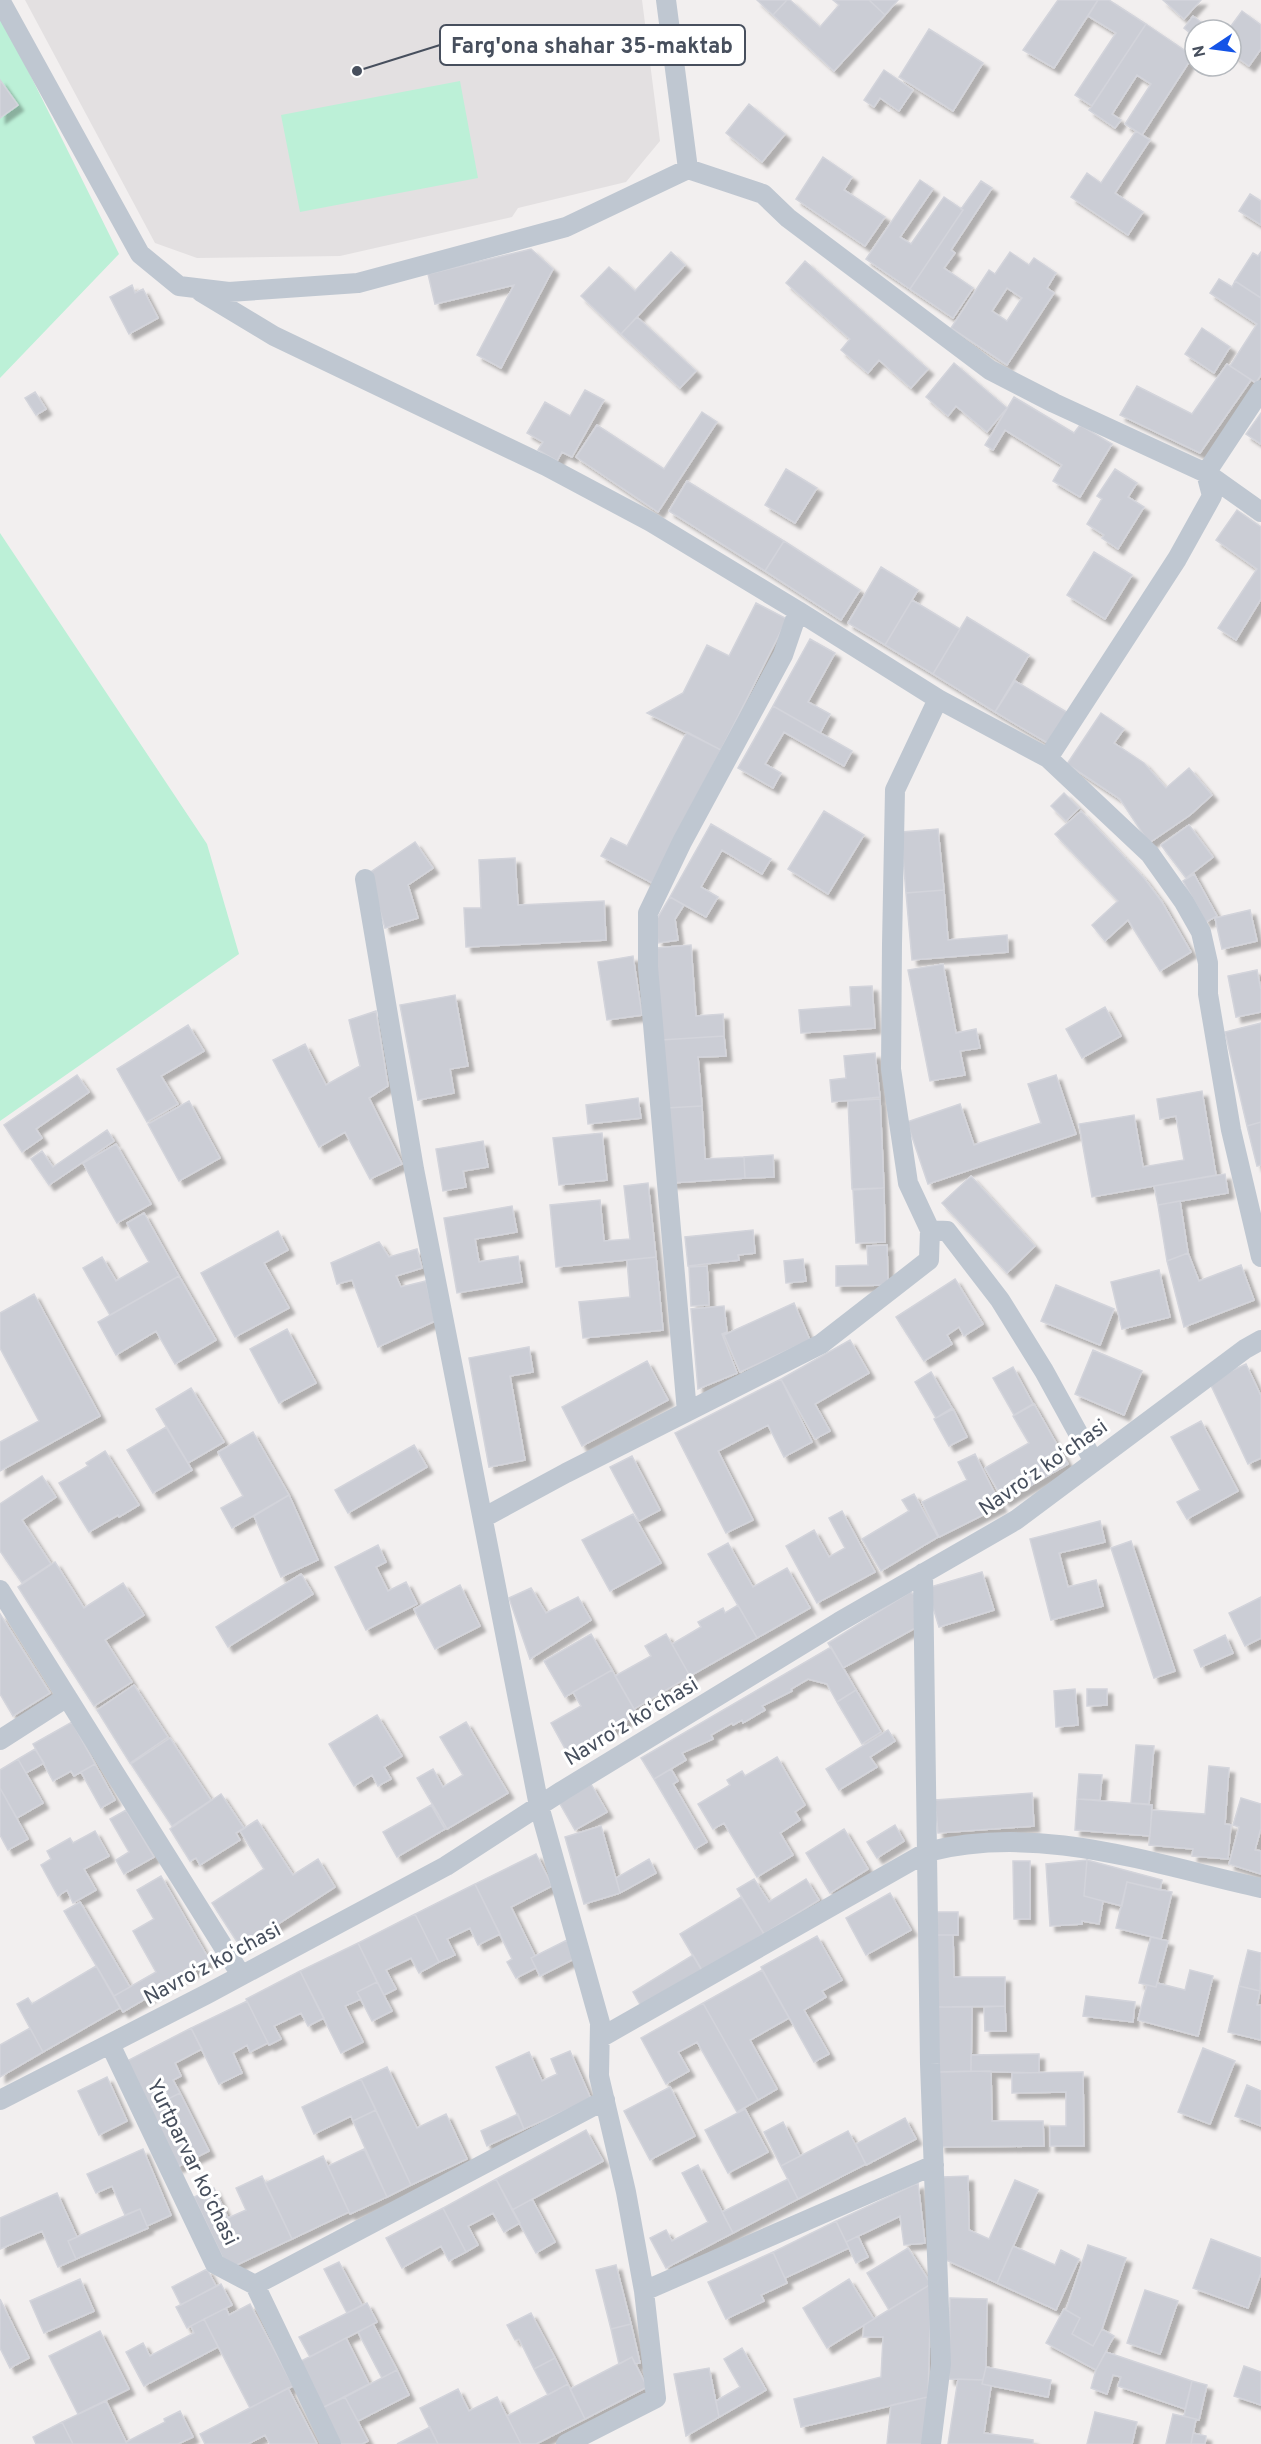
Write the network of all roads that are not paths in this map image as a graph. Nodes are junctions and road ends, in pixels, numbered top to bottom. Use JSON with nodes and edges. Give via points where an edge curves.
{"nodes":[{"id":1,"x":0,"y":0,"type":"edge"},
{"id":2,"x":666,"y":0,"type":"edge"},
{"id":3,"x":688,"y":169,"type":"junction"},
{"id":4,"x":194,"y":288,"type":"junction"},
{"id":5,"x":1261,"y":390,"type":"edge"},
{"id":6,"x":1206,"y":473,"type":"junction"},
{"id":7,"x":1261,"y":512,"type":"edge"},
{"id":8,"x":798,"y":611,"type":"junction"},
{"id":9,"x":938,"y":699,"type":"junction"},
{"id":10,"x":1048,"y":758,"type":"junction"},
{"id":11,"x":364,"y":879,"type":"dead end"},
{"id":12,"x":930,"y":1230,"type":"junction"},
{"id":13,"x":1261,"y":1257,"type":"edge"},
{"id":14,"x":1261,"y":1340,"type":"edge"},
{"id":15,"x":687,"y":1412,"type":"junction"},
{"id":16,"x":1094,"y":1462,"type":"junction"},
{"id":17,"x":483,"y":1518,"type":"junction"},
{"id":18,"x":923,"y":1573,"type":"junction"},
{"id":19,"x":0,"y":1590,"type":"edge"},
{"id":20,"x":67,"y":1697,"type":"junction"},
{"id":21,"x":0,"y":1740,"type":"edge"},
{"id":22,"x":539,"y":1806,"type":"junction"},
{"id":23,"x":927,"y":1852,"type":"junction"},
{"id":24,"x":1261,"y":1888,"type":"edge"},
{"id":25,"x":241,"y":1975,"type":"junction"},
{"id":26,"x":600,"y":2038,"type":"junction"},
{"id":27,"x":110,"y":2044,"type":"junction"},
{"id":28,"x":0,"y":2100,"type":"edge"},
{"id":29,"x":605,"y":2100,"type":"junction"},
{"id":30,"x":934,"y":2165,"type":"junction"},
{"id":31,"x":255,"y":2285,"type":"junction"},
{"id":32,"x":644,"y":2292,"type":"junction"},
{"id":33,"x":331,"y":2444,"type":"edge"},
{"id":34,"x":566,"y":2444,"type":"edge"},
{"id":35,"x":931,"y":2444,"type":"edge"}],
"edges":[{"from":1,"to":4,"type":"street","via":[[140,254],[179,286]]},
{"from":2,"to":3,"type":"street"},
{"from":3,"to":4,"type":"street","via":[[566,227],[357,283],[229,292]]},
{"from":3,"to":6,"type":"street","via":[[763,194],[788,218],[990,370]]},
{"from":4,"to":8,"type":"street","via":[[274,336],[546,466],[651,522]]},
{"from":5,"to":6,"type":"street"},
{"from":6,"to":7,"type":"street"},
{"from":6,"to":10,"type":"street","via":[[1212,496],[1178,559]]},
{"from":8,"to":9,"type":"street"},
{"from":8,"to":15,"type":"street","via":[[783,655],[648,913],[648,967]]},
{"from":9,"to":10,"type":"street"},
{"from":9,"to":12,"type":"street","via":[[895,790],[893,920],[891,1069],[908,1183]]},
{"from":10,"to":13,"type":"street","via":[[1150,854],[1201,932],[1231,1130]]},
{"from":11,"to":17,"type":"street","via":[[414,1169]]},
{"from":12,"to":15,"type":"street","via":[[929,1260],[821,1344]]},
{"from":12,"to":16,"type":"street","via":[[947,1231],[1000,1300]]},
{"from":14,"to":16,"type":"street","name":"Navroʻz koʻchasi"},
{"from":15,"to":17,"type":"street"},
{"from":16,"to":18,"type":"street","name":"Navroʻz koʻchasi","via":[[1016,1520]]},
{"from":17,"to":22,"type":"street"},
{"from":18,"to":22,"type":"street","name":"Navroʻz koʻchasi"},
{"from":18,"to":23,"type":"street"},
{"from":19,"to":20,"type":"street"},
{"from":20,"to":21,"type":"street"},
{"from":20,"to":25,"type":"street"},
{"from":22,"to":25,"type":"street","name":"Navroʻz koʻchasi","via":[[446,1866]]},
{"from":22,"to":26,"type":"street","via":[[600,2023]]},
{"from":23,"to":24,"type":"street","via":[[982,1843],[1075,1845]]},
{"from":23,"to":26,"type":"street"},
{"from":23,"to":30,"type":"street"},
{"from":25,"to":27,"type":"street","name":"Navroʻz koʻchasi"},
{"from":26,"to":29,"type":"street","via":[[599,2076]]},
{"from":27,"to":28,"type":"street","name":"Navroʻz koʻchasi"},
{"from":27,"to":31,"type":"street","name":"Yurtparvar koʻchasi","via":[[214,2264]]},
{"from":29,"to":31,"type":"street"},
{"from":29,"to":32,"type":"street"},
{"from":30,"to":32,"type":"street"},
{"from":30,"to":35,"type":"street","via":[[941,2364]]},
{"from":31,"to":33,"type":"street"},
{"from":32,"to":34,"type":"street","via":[[656,2398]]}]}
